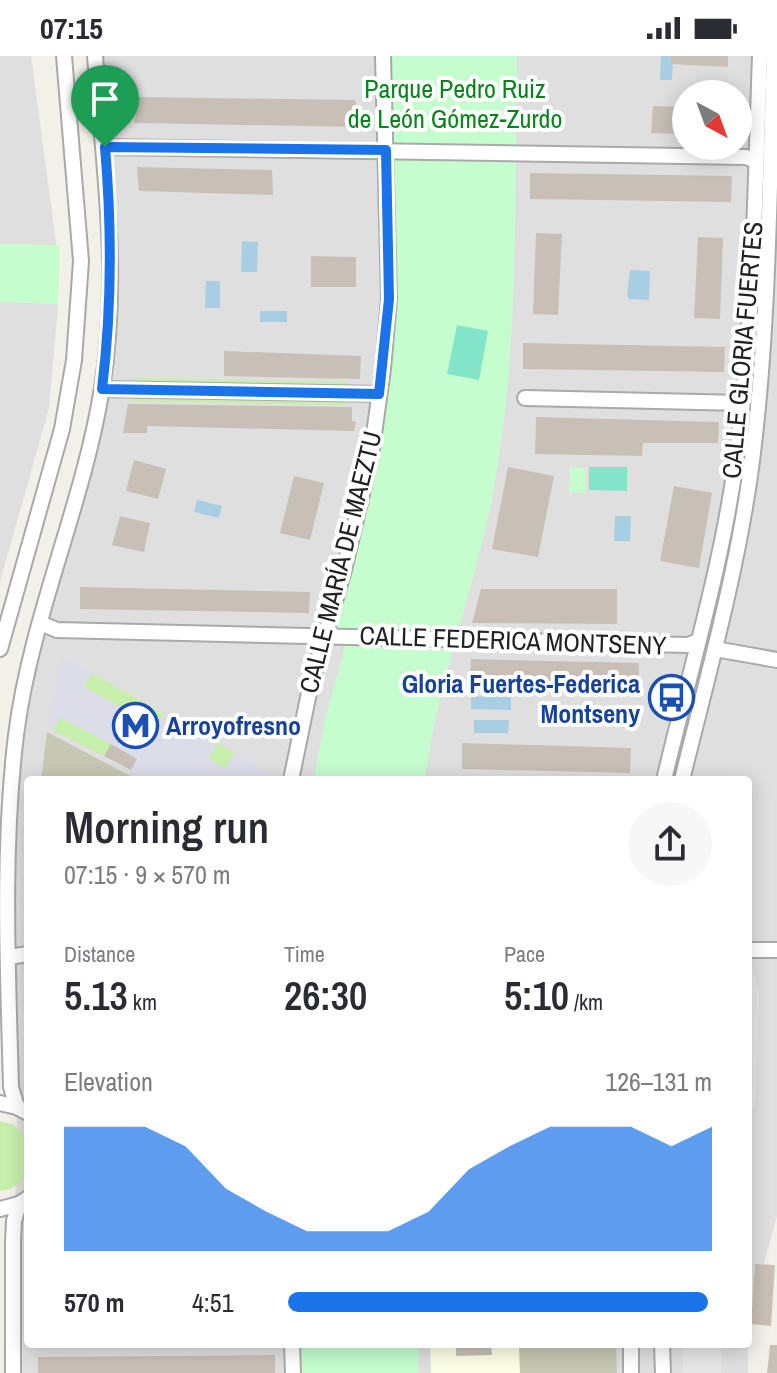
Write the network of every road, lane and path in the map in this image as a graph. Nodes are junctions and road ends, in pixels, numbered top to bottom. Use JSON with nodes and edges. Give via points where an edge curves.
{"nodes":[{"id":1,"x":64,"y":56,"type":"edge"},
{"id":2,"x":95,"y":56,"type":"edge"},
{"id":3,"x":383,"y":56,"type":"edge"},
{"id":4,"x":760,"y":56,"type":"edge"},
{"id":5,"x":774,"y":56,"type":"edge"},
{"id":6,"x":105,"y":147,"type":"junction"},
{"id":7,"x":386,"y":150,"type":"junction"},
{"id":8,"x":756,"y":161,"type":"junction"},
{"id":9,"x":102,"y":389,"type":"junction"},
{"id":10,"x":379,"y":394,"type":"junction"},
{"id":11,"x":525,"y":398,"type":"dead end"},
{"id":12,"x":742,"y":403,"type":"junction"},
{"id":13,"x":40,"y":623,"type":"junction"},
{"id":14,"x":325,"y":634,"type":"junction"},
{"id":15,"x":698,"y":641,"type":"junction"},
{"id":16,"x":0,"y":649,"type":"edge"},
{"id":17,"x":715,"y":649,"type":"junction"},
{"id":18,"x":777,"y":660,"type":"edge"},
{"id":19,"x":292,"y":776,"type":"edge"},
{"id":20,"x":665,"y":776,"type":"edge"},
{"id":21,"x":683,"y":776,"type":"edge"},
{"id":22,"x":752,"y":950,"type":"edge"},
{"id":23,"x":777,"y":950,"type":"edge"},
{"id":24,"x":24,"y":955,"type":"edge"},
{"id":25,"x":9,"y":957,"type":"junction"},
{"id":26,"x":0,"y":1103,"type":"edge"},
{"id":27,"x":22,"y":1110,"type":"edge"},
{"id":28,"x":24,"y":1201,"type":"edge"},
{"id":29,"x":0,"y":1209,"type":"edge"},
{"id":30,"x":292,"y":1348,"type":"edge"},
{"id":31,"x":631,"y":1348,"type":"edge"},
{"id":32,"x":662,"y":1348,"type":"edge"},
{"id":33,"x":13,"y":1373,"type":"edge"},
{"id":34,"x":293,"y":1373,"type":"edge"},
{"id":35,"x":631,"y":1373,"type":"edge"},
{"id":36,"x":663,"y":1373,"type":"edge"}],
"edges":[{"from":1,"to":16,"type":"street","via":[[81,261],[74,360],[62,429]]},
{"from":2,"to":6,"type":"street"},
{"from":3,"to":7,"type":"street","name":"CALLE MARÍA DE MAEZTU"},
{"from":4,"to":8,"type":"street","name":"CALLE GLORIA FUERTES"},
{"from":5,"to":17,"type":"street","name":"CALLE GLORIA FUERTES","via":[[761,375],[751,463]]},
{"from":6,"to":7,"type":"street"},
{"from":6,"to":9,"type":"street","via":[[111,300]]},
{"from":7,"to":8,"type":"street"},
{"from":7,"to":10,"type":"street","name":"CALLE MARÍA DE MAEZTU","via":[[389,299]]},
{"from":8,"to":12,"type":"street","name":"CALLE GLORIA FUERTES"},
{"from":9,"to":10,"type":"street"},
{"from":9,"to":13,"type":"street"},
{"from":10,"to":14,"type":"street","name":"CALLE MARÍA DE MAEZTU","via":[[371,456]]},
{"from":11,"to":12,"type":"street"},
{"from":12,"to":15,"type":"street","name":"CALLE GLORIA FUERTES","via":[[736,462]]},
{"from":13,"to":14,"type":"street","name":"CALLE FEDERICA MONTSENY","via":[[57,630]]},
{"from":13,"to":25,"type":"street","via":[[25,680],[9,806]]},
{"from":14,"to":15,"type":"street","name":"CALLE FEDERICA MONTSENY","via":[[688,645]]},
{"from":14,"to":19,"type":"street","name":"CALLE MARÍA DE MAEZTU"},
{"from":15,"to":20,"type":"street","name":"CALLE GLORIA FUERTES"},
{"from":17,"to":18,"type":"street"},
{"from":17,"to":21,"type":"street","name":"CALLE GLORIA FUERTES"},
{"from":22,"to":23,"type":"street"},
{"from":24,"to":25,"type":"street"},
{"from":25,"to":27,"type":"street","via":[[12,1095]]},
{"from":26,"to":27,"type":"street"},
{"from":28,"to":29,"type":"street"},
{"from":28,"to":33,"type":"street","via":[[14,1221]]},
{"from":30,"to":34,"type":"street"},
{"from":31,"to":35,"type":"street"},
{"from":32,"to":36,"type":"street"}]}
